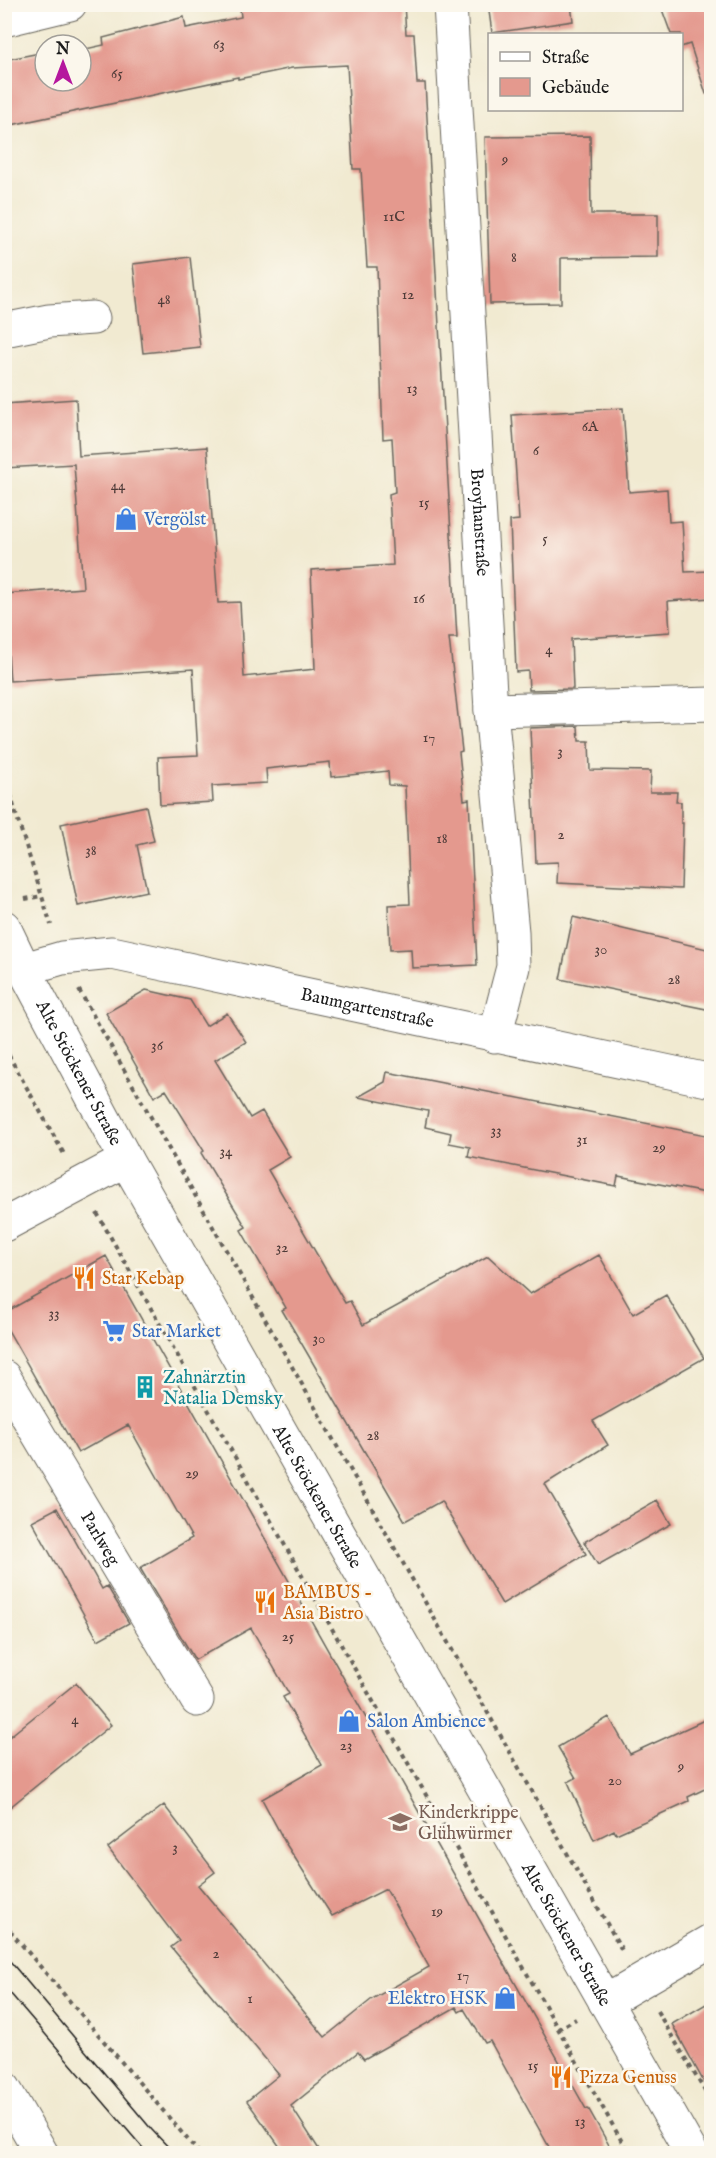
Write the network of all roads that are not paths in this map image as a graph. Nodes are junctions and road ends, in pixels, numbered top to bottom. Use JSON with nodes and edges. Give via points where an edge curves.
{"nodes":[{"id":1,"x":70,"y":4,"type":"edge"},
{"id":2,"x":450,"y":4,"type":"edge"},
{"id":3,"x":4,"y":20,"type":"edge"},
{"id":4,"x":93,"y":318,"type":"dead end"},
{"id":5,"x":4,"y":330,"type":"edge"},
{"id":6,"x":711,"y":704,"type":"edge"},
{"id":7,"x":491,"y":710,"type":"junction"},
{"id":8,"x":4,"y":927,"type":"edge"},
{"id":9,"x":24,"y":969,"type":"junction"},
{"id":10,"x":495,"y":1036,"type":"junction"},
{"id":11,"x":711,"y":1081,"type":"edge"},
{"id":12,"x":126,"y":1160,"type":"junction"},
{"id":13,"x":4,"y":1226,"type":"edge"},
{"id":14,"x":4,"y":1377,"type":"edge"},
{"id":15,"x":197,"y":1700,"type":"dead end"},
{"id":16,"x":711,"y":1940,"type":"edge"},
{"id":17,"x":605,"y":2002,"type":"junction"},
{"id":18,"x":4,"y":2088,"type":"edge"},
{"id":19,"x":42,"y":2154,"type":"edge"},
{"id":20,"x":692,"y":2154,"type":"edge"}],
"edges":[{"from":1,"to":3,"type":"street"},
{"from":2,"to":7,"type":"street","name":"Broyhanstraße"},
{"from":4,"to":5,"type":"street"},
{"from":6,"to":7,"type":"street"},
{"from":7,"to":10,"type":"street","name":"Broyhanstraße","via":[[513,967]]},
{"from":8,"to":9,"type":"street","name":"Alte Stöckener Straße"},
{"from":9,"to":10,"type":"street","name":"Baumgartenstraße","via":[[62,958],[112,953]]},
{"from":9,"to":12,"type":"street","name":"Alte Stöckener Straße"},
{"from":10,"to":11,"type":"street","name":"Baumgartenstraße"},
{"from":12,"to":13,"type":"street"},
{"from":12,"to":17,"type":"street","name":"Alte Stöckener Straße"},
{"from":14,"to":15,"type":"street","name":"Parlweg"},
{"from":16,"to":17,"type":"street"},
{"from":17,"to":20,"type":"street","name":"Alte Stöckener Straße"},
{"from":18,"to":19,"type":"street"}]}
